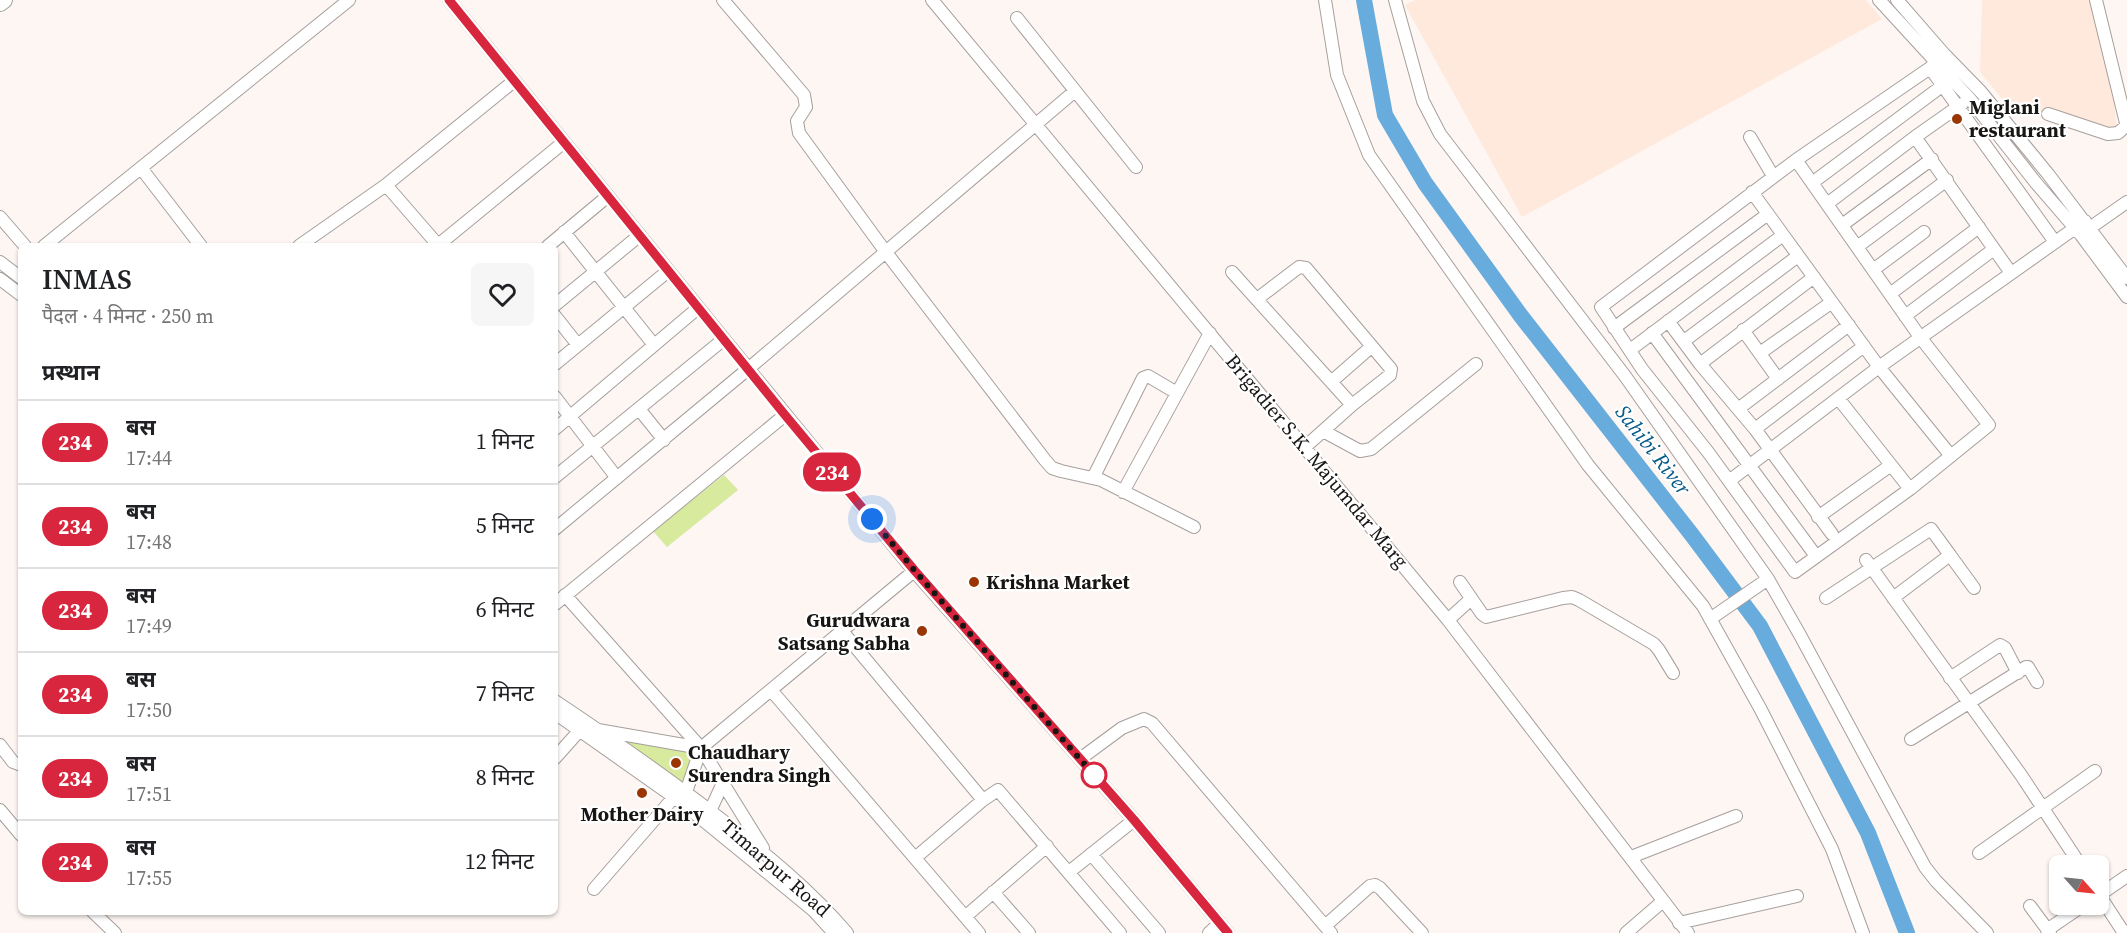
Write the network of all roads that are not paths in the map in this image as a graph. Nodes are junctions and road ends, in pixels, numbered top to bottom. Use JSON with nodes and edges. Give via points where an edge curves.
{"nodes":[{"id":1,"x":4,"y":0,"type":"edge"},
{"id":2,"x":349,"y":0,"type":"edge"},
{"id":3,"x":450,"y":0,"type":"edge"},
{"id":4,"x":723,"y":0,"type":"edge"},
{"id":5,"x":932,"y":0,"type":"edge"},
{"id":6,"x":1325,"y":0,"type":"edge"},
{"id":7,"x":1395,"y":0,"type":"edge"},
{"id":8,"x":1879,"y":0,"type":"edge"},
{"id":9,"x":1897,"y":0,"type":"edge"},
{"id":10,"x":2096,"y":0,"type":"edge"},
{"id":11,"x":0,"y":3,"type":"edge"},
{"id":12,"x":1017,"y":18,"type":"dead end"},
{"id":13,"x":1936,"y":61,"type":"junction"},
{"id":14,"x":514,"y":81,"type":"junction"},
{"id":15,"x":1942,"y":86,"type":"junction"},
{"id":16,"x":2122,"y":89,"type":"edge"},
{"id":17,"x":1075,"y":91,"type":"junction"},
{"id":18,"x":1981,"y":92,"type":"junction"},
{"id":19,"x":1970,"y":99,"type":"junction"},
{"id":20,"x":1956,"y":107,"type":"junction"},
{"id":21,"x":2048,"y":114,"type":"dead end"},
{"id":22,"x":1035,"y":123,"type":"junction"},
{"id":23,"x":2126,"y":127,"type":"edge"},
{"id":24,"x":1915,"y":136,"type":"junction"},
{"id":25,"x":1750,"y":137,"type":"dead end"},
{"id":26,"x":564,"y":142,"type":"junction"},
{"id":27,"x":1932,"y":159,"type":"junction"},
{"id":28,"x":1796,"y":160,"type":"junction"},
{"id":29,"x":1136,"y":167,"type":"dead end"},
{"id":30,"x":141,"y":168,"type":"junction"},
{"id":31,"x":1773,"y":176,"type":"junction"},
{"id":32,"x":1947,"y":180,"type":"junction"},
{"id":33,"x":1812,"y":183,"type":"junction"},
{"id":34,"x":386,"y":185,"type":"junction"},
{"id":35,"x":1752,"y":192,"type":"junction"},
{"id":36,"x":608,"y":196,"type":"junction"},
{"id":37,"x":2127,"y":202,"type":"edge"},
{"id":38,"x":1827,"y":204,"type":"junction"},
{"id":39,"x":1768,"y":214,"type":"junction"},
{"id":40,"x":0,"y":217,"type":"edge"},
{"id":41,"x":1842,"y":225,"type":"junction"},
{"id":42,"x":1979,"y":227,"type":"junction"},
{"id":43,"x":2083,"y":228,"type":"junction"},
{"id":44,"x":564,"y":232,"type":"junction"},
{"id":45,"x":1924,"y":232,"type":"dead end"},
{"id":46,"x":1783,"y":235,"type":"junction"},
{"id":47,"x":640,"y":236,"type":"junction"},
{"id":48,"x":2055,"y":242,"type":"junction"},
{"id":49,"x":22,"y":243,"type":"edge"},
{"id":50,"x":48,"y":243,"type":"edge"},
{"id":51,"x":199,"y":243,"type":"edge"},
{"id":52,"x":303,"y":243,"type":"edge"},
{"id":53,"x":435,"y":243,"type":"edge"},
{"id":54,"x":442,"y":243,"type":"edge"},
{"id":55,"x":551,"y":243,"type":"edge"},
{"id":56,"x":1857,"y":247,"type":"junction"},
{"id":57,"x":1995,"y":249,"type":"junction"},
{"id":58,"x":885,"y":251,"type":"junction"},
{"id":59,"x":1798,"y":256,"type":"junction"},
{"id":60,"x":0,"y":262,"type":"edge"},
{"id":61,"x":1873,"y":270,"type":"junction"},
{"id":62,"x":668,"y":271,"type":"junction"},
{"id":63,"x":18,"y":272,"type":"edge"},
{"id":64,"x":596,"y":272,"type":"junction"},
{"id":65,"x":1232,"y":272,"type":"dead end"},
{"id":66,"x":2010,"y":273,"type":"junction"},
{"id":67,"x":1814,"y":277,"type":"junction"},
{"id":68,"x":2127,"y":278,"type":"edge"},
{"id":69,"x":0,"y":279,"type":"edge"},
{"id":70,"x":18,"y":293,"type":"edge"},
{"id":71,"x":1890,"y":294,"type":"junction"},
{"id":72,"x":2127,"y":297,"type":"edge"},
{"id":73,"x":1257,"y":299,"type":"junction"},
{"id":74,"x":558,"y":303,"type":"edge"},
{"id":75,"x":1832,"y":303,"type":"junction"},
{"id":76,"x":623,"y":308,"type":"junction"},
{"id":77,"x":698,"y":308,"type":"junction"},
{"id":78,"x":1905,"y":316,"type":"junction"},
{"id":79,"x":558,"y":320,"type":"edge"},
{"id":80,"x":1668,"y":321,"type":"junction"},
{"id":81,"x":1849,"y":325,"type":"junction"},
{"id":82,"x":1614,"y":328,"type":"junction"},
{"id":83,"x":1743,"y":330,"type":"junction"},
{"id":84,"x":1210,"y":333,"type":"junction"},
{"id":85,"x":1652,"y":333,"type":"junction"},
{"id":86,"x":1920,"y":337,"type":"junction"},
{"id":87,"x":724,"y":339,"type":"junction"},
{"id":88,"x":1684,"y":342,"type":"junction"},
{"id":89,"x":578,"y":345,"type":"junction"},
{"id":90,"x":654,"y":345,"type":"junction"},
{"id":91,"x":1864,"y":346,"type":"junction"},
{"id":92,"x":1371,"y":347,"type":"junction"},
{"id":93,"x":1630,"y":350,"type":"junction"},
{"id":94,"x":1760,"y":353,"type":"junction"},
{"id":95,"x":558,"y":362,"type":"edge"},
{"id":96,"x":1476,"y":364,"type":"dead end"},
{"id":97,"x":1700,"y":364,"type":"junction"},
{"id":98,"x":1879,"y":367,"type":"junction"},
{"id":99,"x":748,"y":369,"type":"junction"},
{"id":100,"x":1778,"y":379,"type":"junction"},
{"id":101,"x":1331,"y":382,"type":"junction"},
{"id":102,"x":1177,"y":393,"type":"junction"},
{"id":103,"x":1838,"y":398,"type":"junction"},
{"id":104,"x":558,"y":402,"type":"edge"},
{"id":105,"x":1352,"y":405,"type":"junction"},
{"id":106,"x":1738,"y":408,"type":"junction"},
{"id":107,"x":639,"y":409,"type":"junction"},
{"id":108,"x":785,"y":415,"type":"junction"},
{"id":109,"x":570,"y":417,"type":"junction"},
{"id":110,"x":558,"y":427,"type":"edge"},
{"id":111,"x":1755,"y":429,"type":"junction"},
{"id":112,"x":1323,"y":431,"type":"junction"},
{"id":113,"x":664,"y":440,"type":"junction"},
{"id":114,"x":594,"y":446,"type":"junction"},
{"id":115,"x":1305,"y":447,"type":"junction"},
{"id":116,"x":1770,"y":450,"type":"junction"},
{"id":117,"x":1951,"y":456,"type":"junction"},
{"id":118,"x":1891,"y":465,"type":"junction"},
{"id":119,"x":1749,"y":466,"type":"junction"},
{"id":120,"x":558,"y":475,"type":"edge"},
{"id":121,"x":617,"y":478,"type":"junction"},
{"id":122,"x":1093,"y":478,"type":"junction"},
{"id":123,"x":1729,"y":481,"type":"junction"},
{"id":124,"x":1910,"y":489,"type":"junction"},
{"id":125,"x":1123,"y":492,"type":"junction"},
{"id":126,"x":1818,"y":517,"type":"junction"},
{"id":127,"x":558,"y":527,"type":"edge"},
{"id":128,"x":1194,"y":527,"type":"dead end"},
{"id":129,"x":1832,"y":534,"type":"dead end"},
{"id":130,"x":1813,"y":552,"type":"dead end"},
{"id":131,"x":1950,"y":555,"type":"junction"},
{"id":132,"x":1868,"y":563,"type":"junction"},
{"id":133,"x":915,"y":571,"type":"junction"},
{"id":134,"x":1765,"y":581,"type":"junction"},
{"id":135,"x":1460,"y":582,"type":"dead end"},
{"id":136,"x":1974,"y":588,"type":"dead end"},
{"id":137,"x":565,"y":595,"type":"junction"},
{"id":138,"x":1826,"y":598,"type":"dead end"},
{"id":139,"x":1893,"y":598,"type":"junction"},
{"id":140,"x":1471,"y":599,"type":"junction"},
{"id":141,"x":558,"y":601,"type":"edge"},
{"id":142,"x":1710,"y":619,"type":"junction"},
{"id":143,"x":1448,"y":620,"type":"junction"},
{"id":144,"x":842,"y":632,"type":"junction"},
{"id":145,"x":1673,"y":673,"type":"dead end"},
{"id":146,"x":2018,"y":673,"type":"junction"},
{"id":147,"x":1950,"y":678,"type":"junction"},
{"id":148,"x":2037,"y":682,"type":"dead end"},
{"id":149,"x":771,"y":690,"type":"junction"},
{"id":150,"x":558,"y":703,"type":"edge"},
{"id":151,"x":1969,"y":704,"type":"junction"},
{"id":152,"x":558,"y":715,"type":"edge"},
{"id":153,"x":580,"y":730,"type":"junction"},
{"id":154,"x":598,"y":730,"type":"junction"},
{"id":155,"x":1911,"y":739,"type":"dead end"},
{"id":156,"x":0,"y":746,"type":"edge"},
{"id":157,"x":701,"y":748,"type":"junction"},
{"id":158,"x":558,"y":755,"type":"edge"},
{"id":159,"x":1080,"y":759,"type":"junction"},
{"id":160,"x":18,"y":764,"type":"edge"},
{"id":161,"x":2095,"y":771,"type":"dead end"},
{"id":162,"x":723,"y":783,"type":"junction"},
{"id":163,"x":680,"y":797,"type":"junction"},
{"id":164,"x":982,"y":800,"type":"junction"},
{"id":165,"x":2043,"y":808,"type":"junction"},
{"id":166,"x":0,"y":810,"type":"edge"},
{"id":167,"x":710,"y":811,"type":"junction"},
{"id":168,"x":1736,"y":816,"type":"dead end"},
{"id":169,"x":1134,"y":820,"type":"junction"},
{"id":170,"x":18,"y":832,"type":"edge"},
{"id":171,"x":1047,"y":846,"type":"junction"},
{"id":172,"x":1979,"y":853,"type":"dead end"},
{"id":173,"x":1091,"y":854,"type":"junction"},
{"id":174,"x":2074,"y":855,"type":"edge"},
{"id":175,"x":768,"y":856,"type":"junction"},
{"id":176,"x":1631,"y":857,"type":"junction"},
{"id":177,"x":915,"y":858,"type":"junction"},
{"id":178,"x":1069,"y":872,"type":"junction"},
{"id":179,"x":2127,"y":876,"type":"edge"},
{"id":180,"x":2109,"y":888,"type":"edge"},
{"id":181,"x":594,"y":889,"type":"dead end"},
{"id":182,"x":993,"y":892,"type":"junction"},
{"id":183,"x":1797,"y":896,"type":"dead end"},
{"id":184,"x":1663,"y":901,"type":"junction"},
{"id":185,"x":2030,"y":906,"type":"dead end"},
{"id":186,"x":2109,"y":908,"type":"edge"},
{"id":187,"x":96,"y":915,"type":"edge"},
{"id":188,"x":2070,"y":915,"type":"edge"},
{"id":189,"x":966,"y":916,"type":"junction"},
{"id":190,"x":1679,"y":922,"type":"junction"},
{"id":191,"x":1224,"y":928,"type":"edge"},
{"id":192,"x":1328,"y":930,"type":"edge"},
{"id":193,"x":2125,"y":930,"type":"edge"},
{"id":194,"x":2048,"y":931,"type":"edge"},
{"id":195,"x":115,"y":933,"type":"edge"},
{"id":196,"x":834,"y":933,"type":"edge"},
{"id":197,"x":847,"y":933,"type":"edge"},
{"id":198,"x":979,"y":933,"type":"edge"},
{"id":199,"x":1029,"y":933,"type":"edge"},
{"id":200,"x":1120,"y":933,"type":"edge"},
{"id":201,"x":1159,"y":933,"type":"edge"},
{"id":202,"x":1209,"y":933,"type":"edge"},
{"id":203,"x":1422,"y":933,"type":"edge"},
{"id":204,"x":1626,"y":933,"type":"edge"},
{"id":205,"x":1688,"y":933,"type":"edge"},
{"id":206,"x":1863,"y":933,"type":"edge"},
{"id":207,"x":1987,"y":933,"type":"edge"}],
"edges":[{"from":1,"to":11,"type":"main road"},
{"from":2,"to":30,"type":"street"},
{"from":3,"to":14,"type":"street"},
{"from":4,"to":58,"type":"street","via":[[804,95],[807,106],[797,121],[799,133]]},
{"from":5,"to":22,"type":"street","name":"Brigadier S.K. Majumdar Marg"},
{"from":6,"to":142,"type":"street","via":[[1337,75],[1369,155],[1588,465]]},
{"from":7,"to":134,"type":"street","via":[[1423,101],[1440,134],[1624,376]]},
{"from":8,"to":13,"type":"street"},
{"from":9,"to":13,"type":"street"},
{"from":10,"to":16,"type":"street"},
{"from":12,"to":17,"type":"street"},
{"from":13,"to":15,"type":"street"},
{"from":13,"to":18,"type":"street"},
{"from":13,"to":19,"type":"street"},
{"from":13,"to":28,"type":"street"},
{"from":14,"to":26,"type":"street"},
{"from":14,"to":34,"type":"street"},
{"from":15,"to":20,"type":"street"},
{"from":15,"to":33,"type":"street"},
{"from":16,"to":23,"type":"street"},
{"from":17,"to":22,"type":"street"},
{"from":17,"to":29,"type":"street"},
{"from":18,"to":19,"type":"street"},
{"from":18,"to":43,"type":"street"},
{"from":19,"to":20,"type":"street"},
{"from":19,"to":43,"type":"street","via":[[2036,183]]},
{"from":20,"to":24,"type":"street"},
{"from":20,"to":48,"type":"street"},
{"from":21,"to":23,"type":"street","via":[[2108,134]]},
{"from":22,"to":58,"type":"street"},
{"from":22,"to":84,"type":"street","name":"Brigadier S.K. Majumdar Marg"},
{"from":24,"to":27,"type":"street"},
{"from":24,"to":38,"type":"street"},
{"from":25,"to":31,"type":"street"},
{"from":26,"to":36,"type":"street"},
{"from":26,"to":54,"type":"street"},
{"from":27,"to":32,"type":"street"},
{"from":27,"to":41,"type":"street"},
{"from":28,"to":31,"type":"street"},
{"from":28,"to":33,"type":"street"},
{"from":30,"to":50,"type":"street"},
{"from":30,"to":51,"type":"street"},
{"from":31,"to":35,"type":"street"},
{"from":32,"to":42,"type":"street"},
{"from":32,"to":56,"type":"street"},
{"from":33,"to":38,"type":"street"},
{"from":34,"to":52,"type":"street"},
{"from":34,"to":53,"type":"street"},
{"from":35,"to":39,"type":"street"},
{"from":35,"to":82,"type":"street","via":[[1602,305]]},
{"from":36,"to":44,"type":"street"},
{"from":36,"to":47,"type":"street"},
{"from":37,"to":43,"type":"street"},
{"from":38,"to":41,"type":"street"},
{"from":39,"to":46,"type":"street"},
{"from":39,"to":82,"type":"street"},
{"from":40,"to":49,"type":"street"},
{"from":41,"to":56,"type":"street"},
{"from":42,"to":57,"type":"street"},
{"from":42,"to":71,"type":"street"},
{"from":43,"to":48,"type":"street"},
{"from":43,"to":68,"type":"street"},
{"from":43,"to":72,"type":"street"},
{"from":44,"to":55,"type":"street"},
{"from":44,"to":64,"type":"street"},
{"from":45,"to":61,"type":"street"},
{"from":46,"to":59,"type":"street"},
{"from":46,"to":80,"type":"street"},
{"from":47,"to":62,"type":"street"},
{"from":47,"to":64,"type":"street"},
{"from":48,"to":66,"type":"street"},
{"from":56,"to":61,"type":"street"},
{"from":57,"to":66,"type":"street"},
{"from":57,"to":78,"type":"street"},
{"from":58,"to":99,"type":"street"},
{"from":58,"to":122,"type":"street","via":[[1052,468]]},
{"from":59,"to":67,"type":"street"},
{"from":59,"to":88,"type":"street"},
{"from":60,"to":63,"type":"street"},
{"from":61,"to":71,"type":"street"},
{"from":62,"to":76,"type":"street"},
{"from":62,"to":77,"type":"street"},
{"from":64,"to":74,"type":"street"},
{"from":64,"to":76,"type":"street"},
{"from":65,"to":73,"type":"street"},
{"from":66,"to":86,"type":"street"},
{"from":67,"to":75,"type":"street"},
{"from":67,"to":83,"type":"street"},
{"from":69,"to":70,"type":"street"},
{"from":71,"to":78,"type":"street"},
{"from":73,"to":92,"type":"street","via":[[1299,267],[1306,268]]},
{"from":73,"to":101,"type":"street"},
{"from":75,"to":81,"type":"street"},
{"from":75,"to":94,"type":"street"},
{"from":76,"to":89,"type":"street"},
{"from":76,"to":90,"type":"street"},
{"from":77,"to":87,"type":"street"},
{"from":77,"to":90,"type":"street"},
{"from":78,"to":86,"type":"street"},
{"from":79,"to":89,"type":"street"},
{"from":80,"to":85,"type":"street"},
{"from":80,"to":88,"type":"street"},
{"from":81,"to":91,"type":"street"},
{"from":81,"to":100,"type":"street"},
{"from":82,"to":93,"type":"street"},
{"from":83,"to":94,"type":"street"},
{"from":83,"to":97,"type":"street"},
{"from":84,"to":102,"type":"street"},
{"from":84,"to":115,"type":"street","name":"Brigadier S.K. Majumdar Marg"},
{"from":85,"to":93,"type":"street"},
{"from":85,"to":119,"type":"street"},
{"from":86,"to":98,"type":"street"},
{"from":86,"to":117,"type":"street","via":[[1989,426]]},
{"from":87,"to":99,"type":"street"},
{"from":87,"to":107,"type":"street"},
{"from":88,"to":97,"type":"street"},
{"from":89,"to":95,"type":"street"},
{"from":90,"to":109,"type":"street"},
{"from":91,"to":98,"type":"street"},
{"from":91,"to":111,"type":"street"},
{"from":92,"to":101,"type":"street"},
{"from":92,"to":105,"type":"street","via":[[1390,365],[1390,375]]},
{"from":93,"to":123,"type":"street"},
{"from":94,"to":100,"type":"street"},
{"from":96,"to":112,"type":"street","via":[[1371,449],[1360,451]]},
{"from":97,"to":106,"type":"street"},
{"from":98,"to":103,"type":"street"},
{"from":98,"to":117,"type":"street"},
{"from":99,"to":108,"type":"street"},
{"from":99,"to":113,"type":"street"},
{"from":100,"to":106,"type":"street"},
{"from":101,"to":105,"type":"street"},
{"from":102,"to":122,"type":"street","via":[[1148,376],[1143,378]]},
{"from":102,"to":125,"type":"street"},
{"from":103,"to":116,"type":"street"},
{"from":103,"to":118,"type":"street"},
{"from":104,"to":109,"type":"street"},
{"from":105,"to":112,"type":"street"},
{"from":106,"to":111,"type":"street"},
{"from":107,"to":113,"type":"street"},
{"from":107,"to":114,"type":"street"},
{"from":108,"to":133,"type":"street"},
{"from":108,"to":137,"type":"street"},
{"from":109,"to":110,"type":"street"},
{"from":109,"to":114,"type":"street"},
{"from":111,"to":116,"type":"street"},
{"from":112,"to":115,"type":"street"},
{"from":113,"to":121,"type":"street"},
{"from":114,"to":120,"type":"street"},
{"from":114,"to":121,"type":"street"},
{"from":115,"to":143,"type":"street","name":"Brigadier S.K. Majumdar Marg"},
{"from":116,"to":119,"type":"street"},
{"from":116,"to":126,"type":"street"},
{"from":117,"to":124,"type":"street"},
{"from":118,"to":124,"type":"street"},
{"from":118,"to":126,"type":"street"},
{"from":119,"to":123,"type":"street"},
{"from":119,"to":130,"type":"street"},
{"from":121,"to":127,"type":"street"},
{"from":122,"to":125,"type":"street"},
{"from":123,"to":124,"type":"street","via":[[1795,572]]},
{"from":125,"to":128,"type":"street"},
{"from":126,"to":129,"type":"street"},
{"from":131,"to":132,"type":"street","via":[[1931,529]]},
{"from":131,"to":136,"type":"street"},
{"from":131,"to":139,"type":"street"},
{"from":132,"to":138,"type":"street"},
{"from":132,"to":139,"type":"street"},
{"from":133,"to":144,"type":"street"},
{"from":133,"to":159,"type":"street"},
{"from":134,"to":142,"type":"street"},
{"from":134,"to":207,"type":"street","via":[[1800,635],[1925,867]]},
{"from":135,"to":140,"type":"street"},
{"from":137,"to":141,"type":"street"},
{"from":137,"to":157,"type":"street"},
{"from":139,"to":147,"type":"street"},
{"from":140,"to":143,"type":"street"},
{"from":140,"to":145,"type":"street","via":[[1486,617],[1572,597],[1654,644]]},
{"from":142,"to":206,"type":"street","via":[[1832,849]]},
{"from":143,"to":176,"type":"street","name":"Brigadier S.K. Majumdar Marg"},
{"from":144,"to":149,"type":"street"},
{"from":144,"to":164,"type":"street"},
{"from":146,"to":147,"type":"street","via":[[2000,645]]},
{"from":146,"to":148,"type":"street","via":[[2028,667]]},
{"from":146,"to":151,"type":"street"},
{"from":147,"to":151,"type":"street"},
{"from":149,"to":157,"type":"street"},
{"from":149,"to":177,"type":"street"},
{"from":150,"to":154,"type":"street","name":"Timarpur Road"},
{"from":151,"to":155,"type":"street"},
{"from":151,"to":165,"type":"street"},
{"from":152,"to":153,"type":"street","name":"Timarpur Road"},
{"from":153,"to":158,"type":"street"},
{"from":153,"to":163,"type":"street","name":"Timarpur Road"},
{"from":154,"to":157,"type":"street"},
{"from":154,"to":163,"type":"street","name":"Timarpur Road"},
{"from":156,"to":160,"type":"street"},
{"from":157,"to":162,"type":"street"},
{"from":157,"to":163,"type":"street"},
{"from":159,"to":169,"type":"street"},
{"from":159,"to":192,"type":"street","via":[[1122,728],[1144,719],[1152,723]]},
{"from":161,"to":165,"type":"street"},
{"from":162,"to":167,"type":"street"},
{"from":162,"to":175,"type":"street"},
{"from":163,"to":167,"type":"street","name":"Timarpur Road"},
{"from":163,"to":181,"type":"street"},
{"from":163,"to":196,"type":"street","name":"Timarpur Road","via":[[813,910]]},
{"from":164,"to":171,"type":"street","via":[[1000,791]]},
{"from":164,"to":177,"type":"street"},
{"from":165,"to":172,"type":"street"},
{"from":165,"to":174,"type":"street"},
{"from":166,"to":170,"type":"street"},
{"from":167,"to":175,"type":"street","name":"Timarpur Road"},
{"from":168,"to":176,"type":"street"},
{"from":169,"to":173,"type":"street"},
{"from":169,"to":191,"type":"street"},
{"from":171,"to":178,"type":"street"},
{"from":171,"to":182,"type":"street"},
{"from":173,"to":178,"type":"street"},
{"from":173,"to":201,"type":"street"},
{"from":175,"to":197,"type":"street","name":"Timarpur Road"},
{"from":176,"to":184,"type":"street","name":"Brigadier S.K. Majumdar Marg"},
{"from":177,"to":189,"type":"street"},
{"from":178,"to":200,"type":"street"},
{"from":179,"to":180,"type":"street"},
{"from":182,"to":189,"type":"street"},
{"from":182,"to":199,"type":"street"},
{"from":183,"to":190,"type":"street"},
{"from":184,"to":190,"type":"street","name":"Brigadier S.K. Majumdar Marg"},
{"from":184,"to":204,"type":"street"},
{"from":185,"to":194,"type":"street"},
{"from":186,"to":193,"type":"street"},
{"from":187,"to":195,"type":"street"},
{"from":188,"to":194,"type":"street"},
{"from":189,"to":198,"type":"street"},
{"from":190,"to":205,"type":"street","name":"Brigadier S.K. Majumdar Marg"},
{"from":191,"to":202,"type":"street"},
{"from":192,"to":203,"type":"street","via":[[1375,885]]}]}
